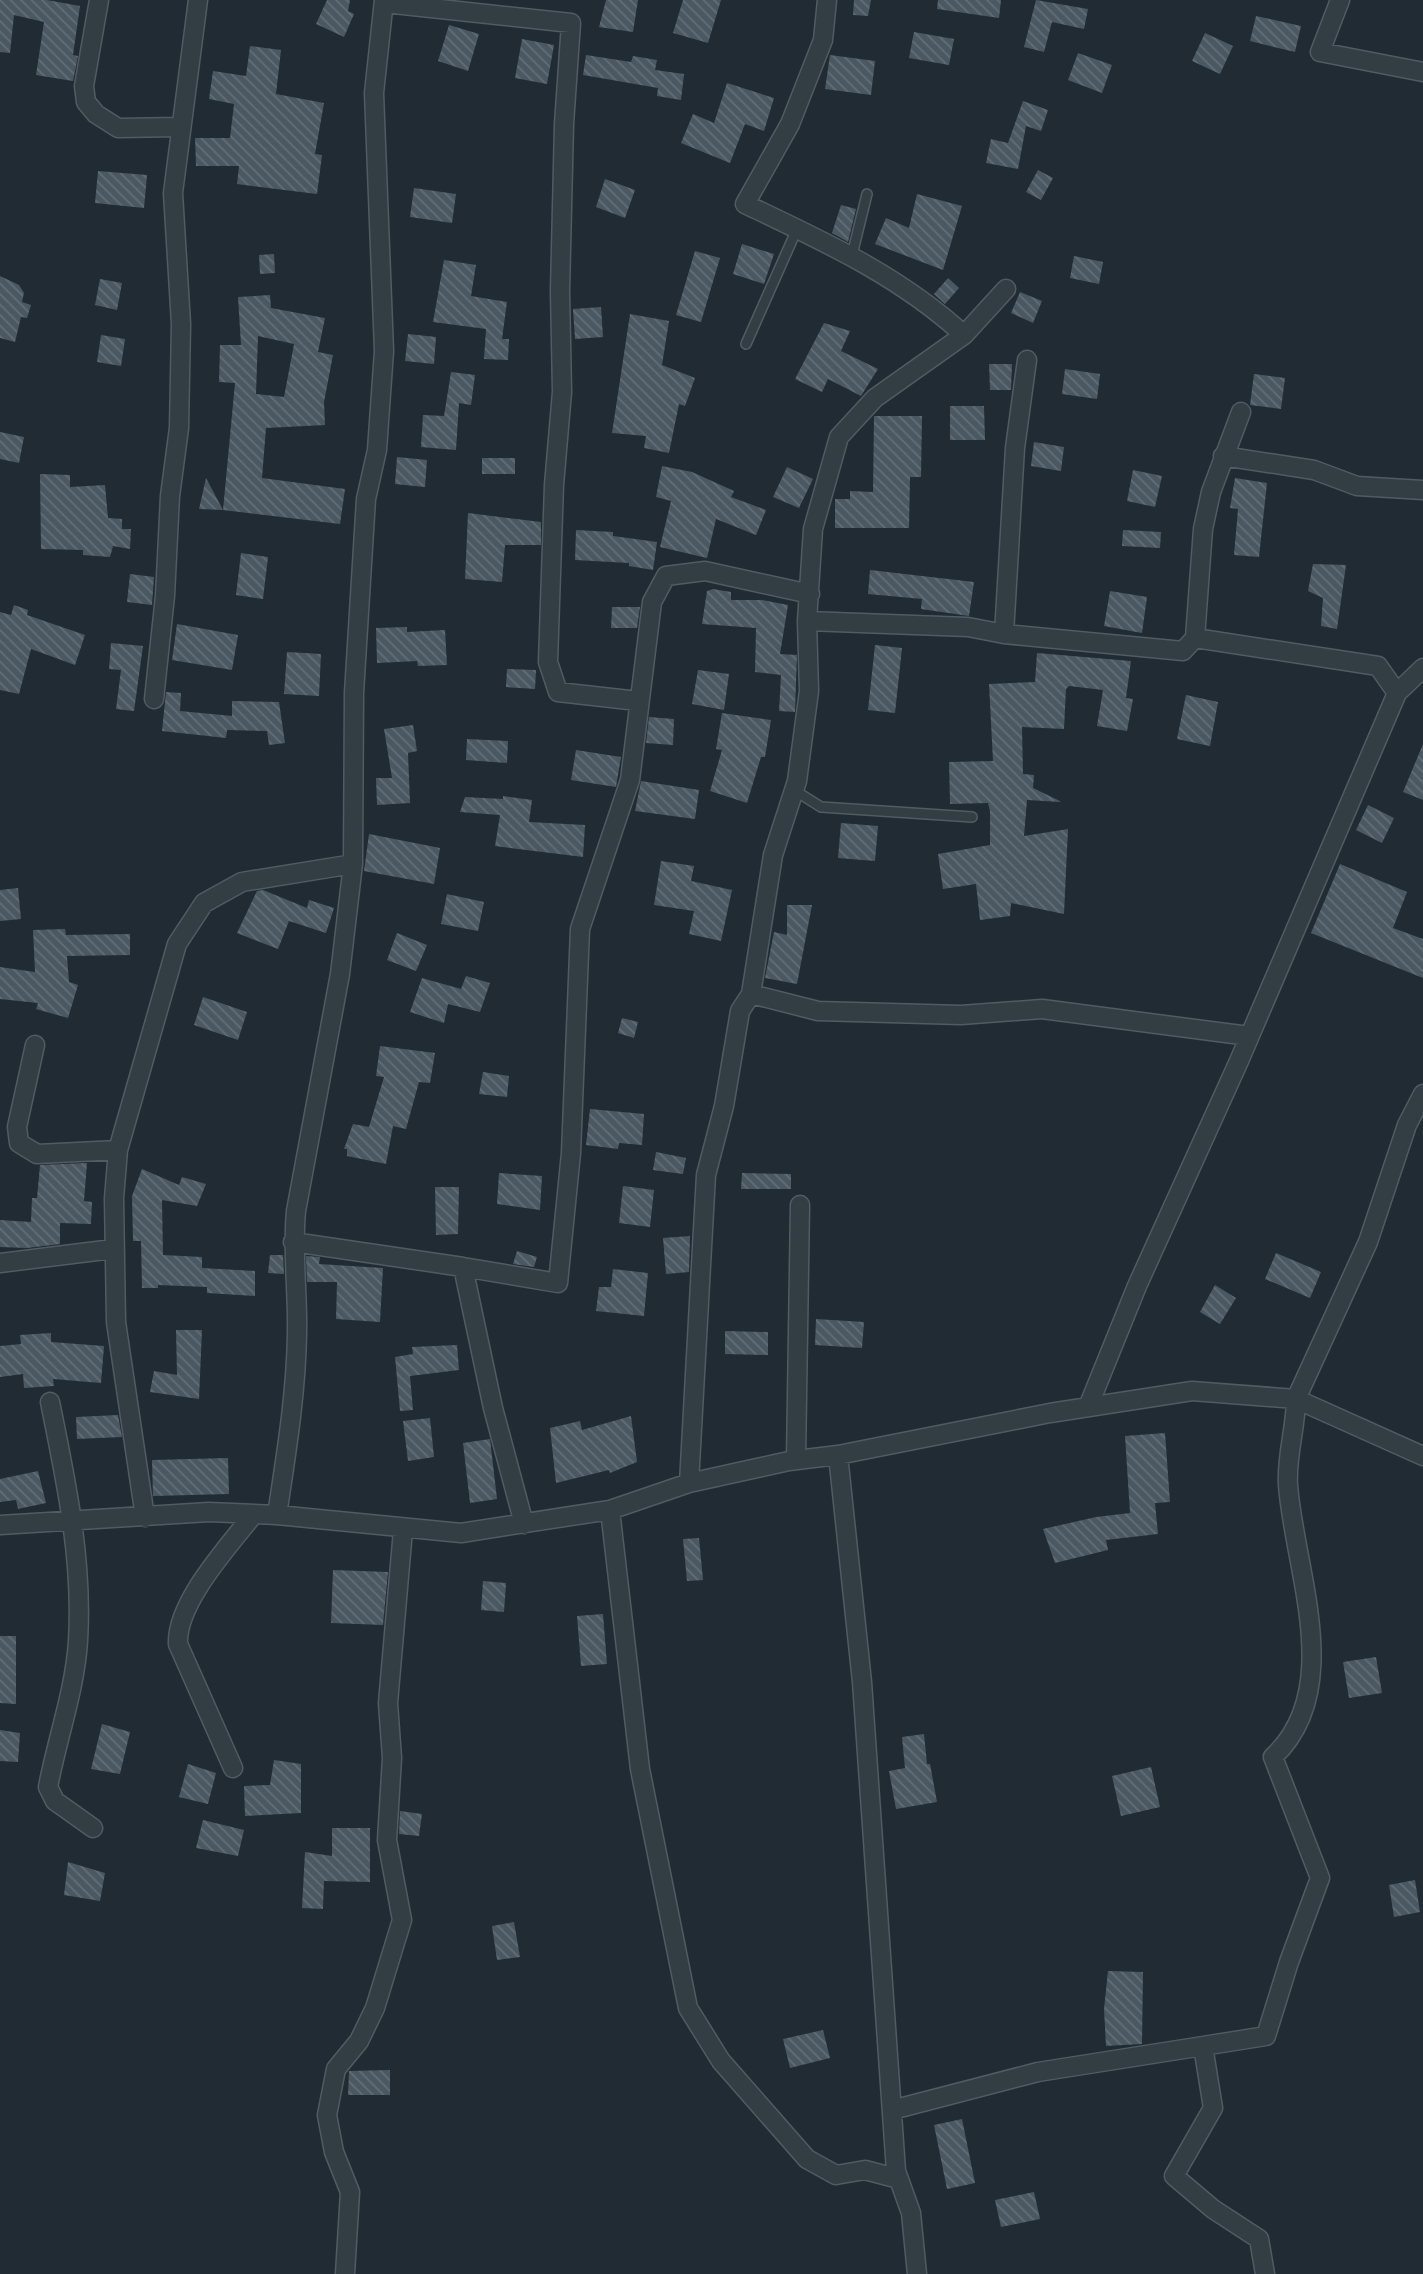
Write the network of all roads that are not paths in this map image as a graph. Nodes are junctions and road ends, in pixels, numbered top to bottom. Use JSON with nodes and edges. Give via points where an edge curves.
{"nodes":[{"id":1,"x":99,"y":0,"type":"edge"},
{"id":2,"x":198,"y":0,"type":"edge"},
{"id":3,"x":827,"y":0,"type":"edge"},
{"id":4,"x":1340,"y":0,"type":"edge"},
{"id":5,"x":384,"y":1,"type":"edge"},
{"id":6,"x":1423,"y":72,"type":"edge"},
{"id":7,"x":179,"y":127,"type":"junction"},
{"id":8,"x":867,"y":194,"type":"dead end"},
{"id":9,"x":797,"y":229,"type":"junction"},
{"id":10,"x":852,"y":255,"type":"junction"},
{"id":11,"x":1006,"y":289,"type":"dead end"},
{"id":12,"x":964,"y":335,"type":"junction"},
{"id":13,"x":746,"y":344,"type":"dead end"},
{"id":14,"x":1027,"y":360,"type":"dead end"},
{"id":15,"x":1241,"y":412,"type":"dead end"},
{"id":16,"x":1223,"y":456,"type":"junction"},
{"id":17,"x":1423,"y":489,"type":"edge"},
{"id":18,"x":810,"y":594,"type":"junction"},
{"id":19,"x":807,"y":621,"type":"junction"},
{"id":20,"x":1004,"y":634,"type":"junction"},
{"id":21,"x":1195,"y":638,"type":"junction"},
{"id":22,"x":1423,"y":668,"type":"edge"},
{"id":23,"x":1396,"y":693,"type":"junction"},
{"id":24,"x":154,"y":699,"type":"dead end"},
{"id":25,"x":638,"y":701,"type":"junction"},
{"id":26,"x":794,"y":790,"type":"junction"},
{"id":27,"x":972,"y":817,"type":"dead end"},
{"id":28,"x":352,"y":864,"type":"junction"},
{"id":29,"x":751,"y":994,"type":"junction"},
{"id":30,"x":1249,"y":1036,"type":"junction"},
{"id":31,"x":35,"y":1045,"type":"dead end"},
{"id":32,"x":1423,"y":1094,"type":"edge"},
{"id":33,"x":118,"y":1150,"type":"junction"},
{"id":34,"x":800,"y":1205,"type":"dead end"},
{"id":35,"x":293,"y":1242,"type":"junction"},
{"id":36,"x":113,"y":1250,"type":"junction"},
{"id":37,"x":0,"y":1262,"type":"edge"},
{"id":38,"x":463,"y":1267,"type":"junction"},
{"id":39,"x":1296,"y":1399,"type":"junction"},
{"id":40,"x":50,"y":1402,"type":"dead end"},
{"id":41,"x":1088,"y":1407,"type":"junction"},
{"id":42,"x":838,"y":1455,"type":"junction"},
{"id":43,"x":1423,"y":1456,"type":"edge"},
{"id":44,"x":796,"y":1460,"type":"junction"},
{"id":45,"x":689,"y":1483,"type":"junction"},
{"id":46,"x":610,"y":1510,"type":"junction"},
{"id":47,"x":253,"y":1515,"type":"junction"},
{"id":48,"x":277,"y":1515,"type":"junction"},
{"id":49,"x":145,"y":1517,"type":"junction"},
{"id":50,"x":75,"y":1522,"type":"junction"},
{"id":51,"x":524,"y":1524,"type":"junction"},
{"id":52,"x":0,"y":1525,"type":"edge"},
{"id":53,"x":403,"y":1530,"type":"junction"},
{"id":54,"x":233,"y":1768,"type":"dead end"},
{"id":55,"x":93,"y":1828,"type":"dead end"},
{"id":56,"x":1203,"y":2046,"type":"junction"},
{"id":57,"x":891,"y":2110,"type":"junction"},
{"id":58,"x":899,"y":2179,"type":"junction"},
{"id":59,"x":345,"y":2274,"type":"edge"},
{"id":60,"x":917,"y":2274,"type":"edge"},
{"id":61,"x":1265,"y":2274,"type":"edge"}],
"edges":[{"from":1,"to":7,"type":"street","via":[[84,86],[86,102],[118,128]]},
{"from":2,"to":7,"type":"street"},
{"from":3,"to":9,"type":"street","via":[[823,40],[790,124],[745,204]]},
{"from":4,"to":6,"type":"street","via":[[1320,52]]},
{"from":5,"to":25,"type":"street","via":[[570,23],[560,291],[562,392],[548,662],[558,692]]},
{"from":5,"to":28,"type":"street","via":[[374,93],[384,351],[377,450],[366,499],[359,610]]},
{"from":7,"to":24,"type":"street","via":[[173,193],[181,324],[179,428]]},
{"from":8,"to":10,"type":"lane"},
{"from":9,"to":10,"type":"street"},
{"from":9,"to":13,"type":"lane"},
{"from":10,"to":12,"type":"street","via":[[932,305]]},
{"from":11,"to":12,"type":"street"},
{"from":12,"to":18,"type":"street","via":[[875,398],[839,437],[813,529]]},
{"from":14,"to":20,"type":"street","via":[[1015,448]]},
{"from":15,"to":16,"type":"street"},
{"from":16,"to":17,"type":"street","via":[[1314,470],[1357,486]]},
{"from":16,"to":21,"type":"street","via":[[1203,529]]},
{"from":18,"to":19,"type":"street"},
{"from":18,"to":25,"type":"street","via":[[705,571],[666,576],[652,601]]},
{"from":19,"to":20,"type":"street","via":[[968,627]]},
{"from":19,"to":26,"type":"street","via":[[809,691]]},
{"from":20,"to":21,"type":"street","via":[[1183,651]]},
{"from":21,"to":23,"type":"street","via":[[1378,666]]},
{"from":22,"to":23,"type":"street"},
{"from":23,"to":30,"type":"street"},
{"from":25,"to":38,"type":"street","via":[[630,780],[580,929],[571,1153],[558,1283]]},
{"from":26,"to":27,"type":"lane","via":[[821,807]]},
{"from":26,"to":29,"type":"street","via":[[773,855]]},
{"from":28,"to":33,"type":"street","via":[[242,882],[204,903],[177,944]]},
{"from":28,"to":35,"type":"street","via":[[340,974]]},
{"from":29,"to":30,"type":"street","via":[[818,1011],[961,1015],[1042,1009]]},
{"from":29,"to":45,"type":"street","via":[[740,1011],[724,1106],[706,1175]]},
{"from":30,"to":41,"type":"street"},
{"from":31,"to":33,"type":"street","via":[[17,1127],[19,1143],[37,1154]]},
{"from":32,"to":39,"type":"street","via":[[1407,1125],[1368,1242]]},
{"from":33,"to":36,"type":"street"},
{"from":34,"to":44,"type":"street"},
{"from":35,"to":38,"type":"street"},
{"from":35,"to":48,"type":"street","via":[[294,1406]]},
{"from":36,"to":37,"type":"street"},
{"from":36,"to":49,"type":"street","via":[[116,1322]]},
{"from":38,"to":51,"type":"street"},
{"from":39,"to":41,"type":"street","via":[[1192,1391]]},
{"from":39,"to":43,"type":"street"},
{"from":39,"to":56,"type":"street","via":[[1287,1482],[1313,1632],[1306,1698],[1290,1741],[1273,1757],[1320,1878],[1266,2036]]},
{"from":40,"to":50,"type":"street"},
{"from":41,"to":42,"type":"street"},
{"from":42,"to":44,"type":"street"},
{"from":42,"to":57,"type":"street","via":[[862,1682]]},
{"from":44,"to":45,"type":"street"},
{"from":45,"to":46,"type":"street"},
{"from":46,"to":51,"type":"street"},
{"from":46,"to":58,"type":"street","via":[[640,1769],[688,2008],[720,2061],[807,2159],[836,2175],[865,2170]]},
{"from":47,"to":48,"type":"street"},
{"from":47,"to":49,"type":"street","via":[[208,1512]]},
{"from":47,"to":54,"type":"street","via":[[182,1614],[177,1630],[178,1644]]},
{"from":48,"to":53,"type":"street"},
{"from":49,"to":50,"type":"street"},
{"from":50,"to":52,"type":"street"},
{"from":50,"to":55,"type":"street","via":[[78,1640],[72,1688],[48,1787],[55,1801]]},
{"from":51,"to":53,"type":"street","via":[[461,1534]]},
{"from":53,"to":59,"type":"street","via":[[388,1703],[393,1758],[387,1840],[402,1920],[375,2008],[359,2041],[336,2069],[327,2115],[334,2152],[350,2192]]},
{"from":56,"to":57,"type":"street","via":[[1038,2072]]},
{"from":56,"to":61,"type":"street","via":[[1213,2108],[1174,2176],[1259,2239]]},
{"from":57,"to":58,"type":"street"},
{"from":58,"to":60,"type":"street","via":[[911,2213]]}]}
